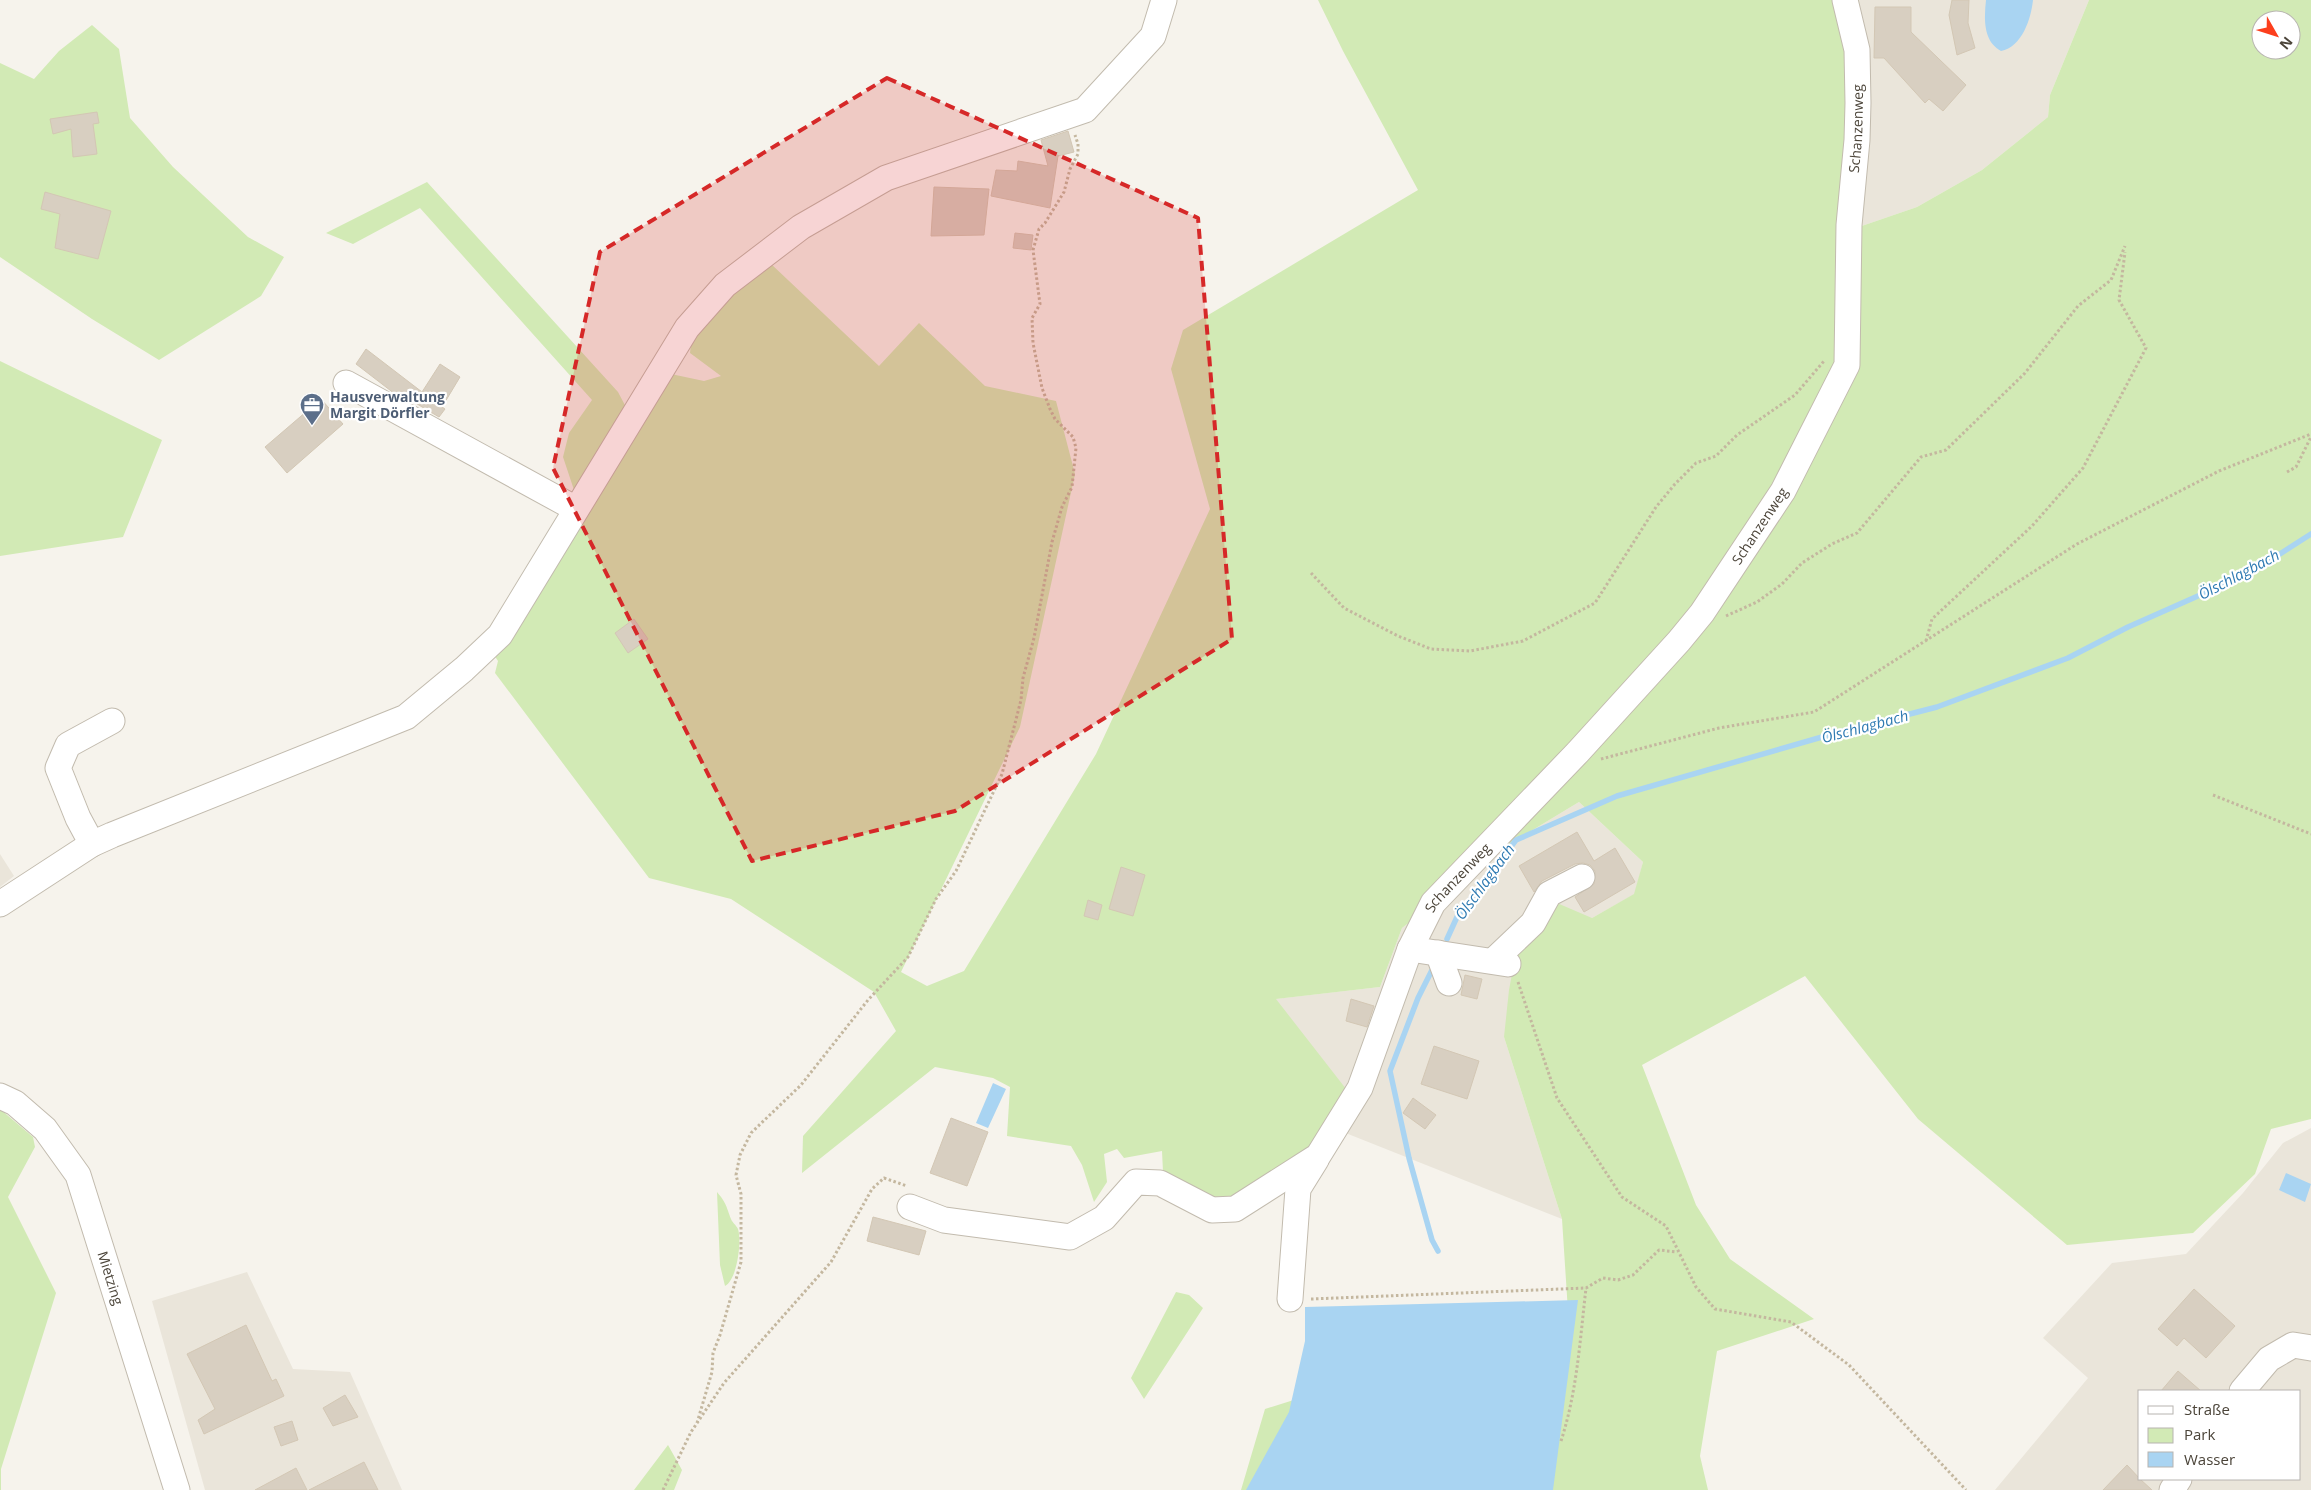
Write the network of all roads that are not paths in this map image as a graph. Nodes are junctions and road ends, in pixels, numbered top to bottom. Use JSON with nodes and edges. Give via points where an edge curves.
{"nodes":[{"id":1,"x":1164,"y":0,"type":"edge"},
{"id":2,"x":1845,"y":0,"type":"edge"},
{"id":3,"x":346,"y":383,"type":"dead end"},
{"id":4,"x":576,"y":509,"type":"junction"},
{"id":5,"x":112,"y":721,"type":"dead end"},
{"id":6,"x":92,"y":844,"type":"junction"},
{"id":7,"x":1582,"y":877,"type":"dead end"},
{"id":8,"x":0,"y":904,"type":"edge"},
{"id":9,"x":1410,"y":948,"type":"junction"},
{"id":10,"x":1438,"y":953,"type":"junction"},
{"id":11,"x":1449,"y":983,"type":"dead end"},
{"id":12,"x":0,"y":1096,"type":"edge"},
{"id":13,"x":1318,"y":1156,"type":"junction"},
{"id":14,"x":910,"y":1207,"type":"road end"},
{"id":15,"x":1290,"y":1300,"type":"road end"},
{"id":16,"x":2311,"y":1348,"type":"edge"},
{"id":17,"x":2243,"y":1390,"type":"edge"},
{"id":18,"x":177,"y":1490,"type":"edge"}],
"edges":[{"from":1,"to":4,"type":"street","via":[[1153,36],[1085,110],[886,178],[801,228],[725,285],[687,328]]},
{"from":2,"to":9,"type":"street","name":"Schanzenweg","via":[[1857,50],[1858,103],[1849,225],[1847,365],[1783,491],[1702,612],[1578,752],[1433,903]]},
{"from":3,"to":4,"type":"street"},
{"from":4,"to":6,"type":"street","via":[[500,635],[406,717]]},
{"from":5,"to":6,"type":"street","via":[[68,745],[58,768]]},
{"from":6,"to":8,"type":"street"},
{"from":7,"to":10,"type":"street","via":[[1549,894],[1533,923],[1503,963]]},
{"from":9,"to":10,"type":"street"},
{"from":9,"to":13,"type":"street","name":"Schanzenweg","via":[[1360,1088]]},
{"from":10,"to":11,"type":"street"},
{"from":12,"to":18,"type":"street","name":"Mietzing","via":[[15,1103],[45,1129],[78,1175]]},
{"from":13,"to":14,"type":"street","via":[[1235,1210],[1212,1210],[1160,1183],[1136,1182],[1104,1218],[1070,1237],[944,1220]]},
{"from":13,"to":15,"type":"street","name":"Schanzenweg","via":[[1298,1189]]},
{"from":16,"to":17,"type":"street","via":[[2293,1345],[2270,1359]]}]}
